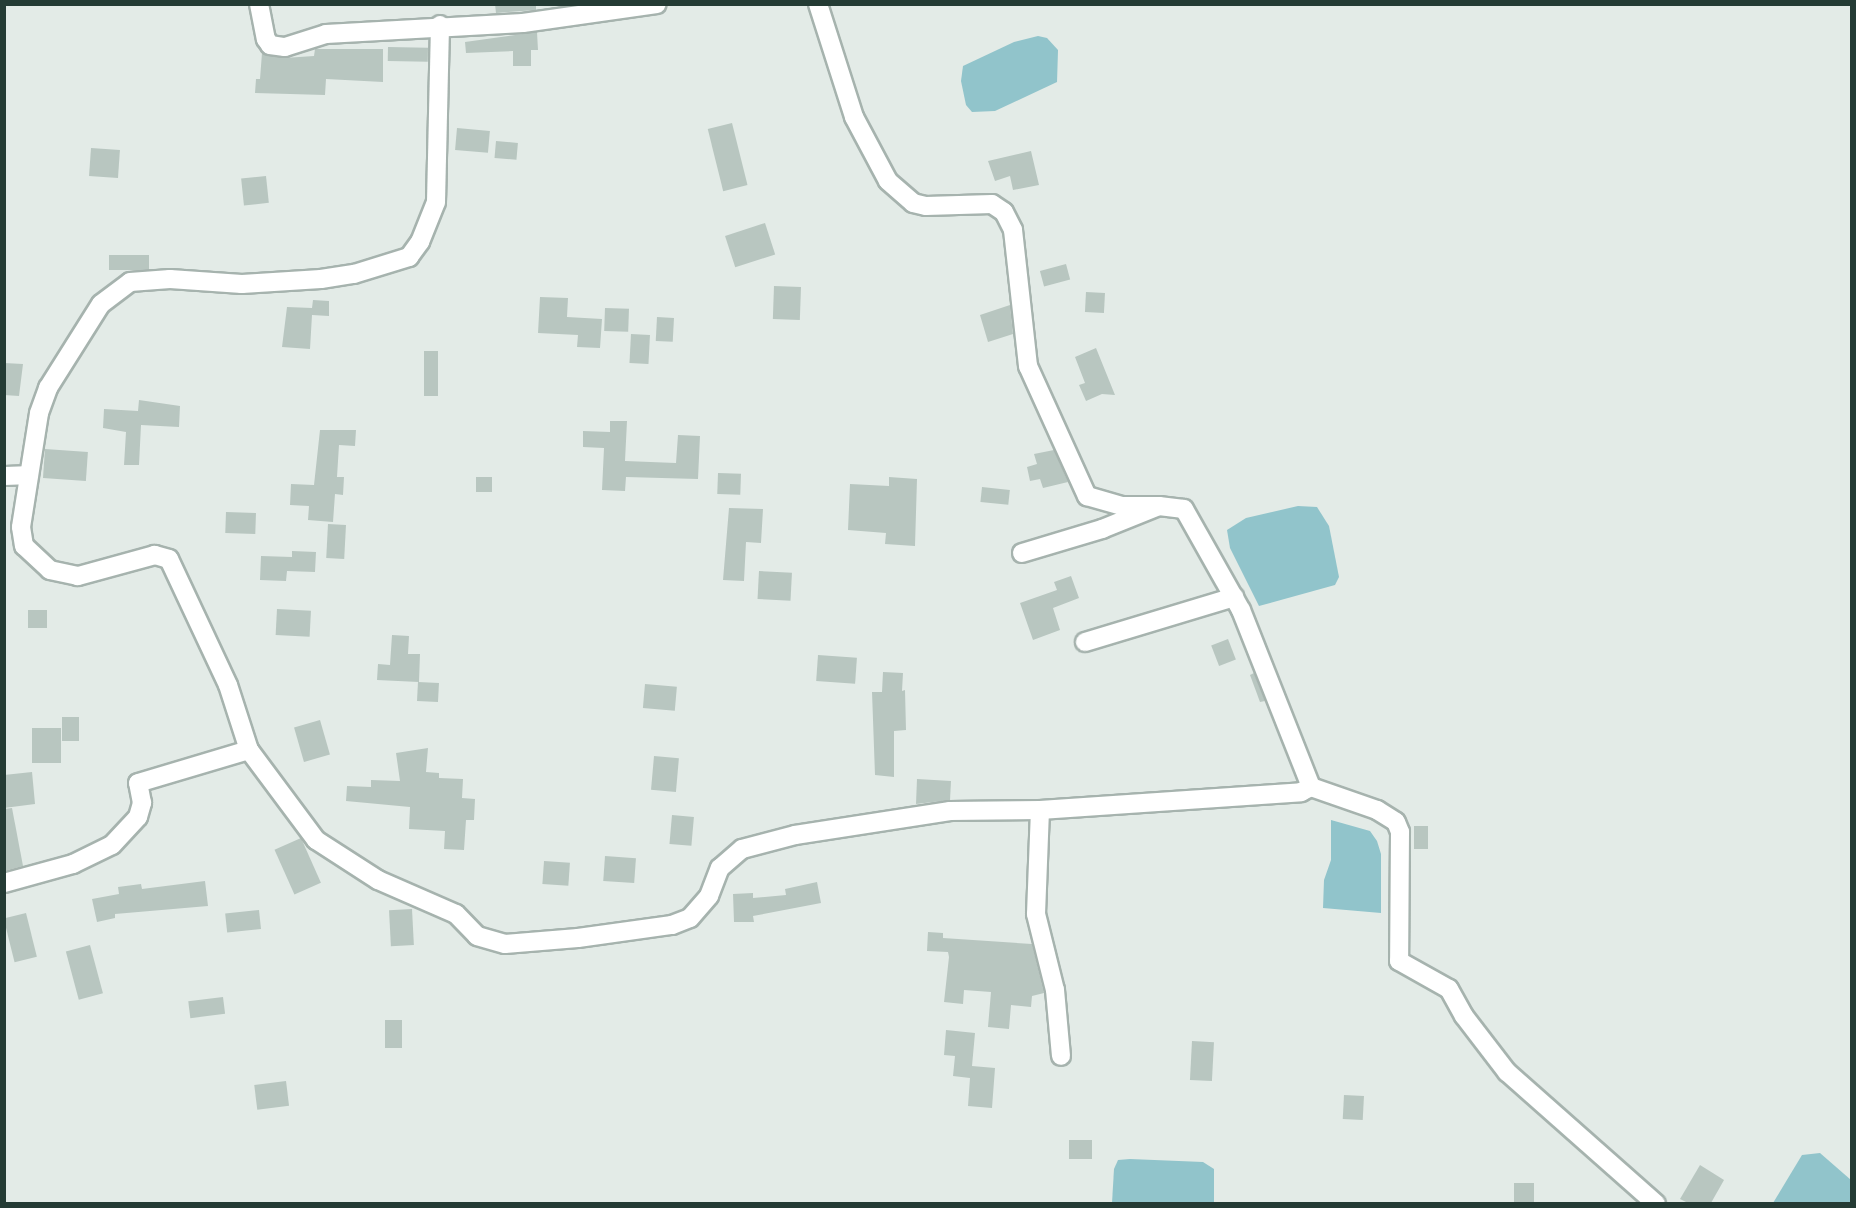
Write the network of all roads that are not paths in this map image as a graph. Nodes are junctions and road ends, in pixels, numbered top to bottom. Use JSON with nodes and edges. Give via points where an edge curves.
{"nodes":[{"id":1,"x":259,"y":4,"type":"edge"},
{"id":2,"x":657,"y":4,"type":"edge"},
{"id":3,"x":818,"y":4,"type":"edge"},
{"id":4,"x":441,"y":25,"type":"junction"},
{"id":5,"x":29,"y":475,"type":"junction"},
{"id":6,"x":4,"y":476,"type":"edge"},
{"id":7,"x":1159,"y":506,"type":"junction"},
{"id":8,"x":1022,"y":552,"type":"dead end"},
{"id":9,"x":1234,"y":597,"type":"junction"},
{"id":10,"x":1085,"y":642,"type":"dead end"},
{"id":11,"x":249,"y":750,"type":"junction"},
{"id":12,"x":1311,"y":787,"type":"junction"},
{"id":13,"x":1040,"y":810,"type":"junction"},
{"id":14,"x":4,"y":883,"type":"edge"},
{"id":15,"x":1060,"y":1056,"type":"dead end"},
{"id":16,"x":1656,"y":1203,"type":"edge"}],
"edges":[{"from":1,"to":4,"type":"street","via":[[266,39],[278,47],[326,34]]},
{"from":2,"to":4,"type":"street","via":[[524,23]]},
{"from":3,"to":7,"type":"street","via":[[854,117],[888,181],[912,203],[992,204],[1004,212],[1014,230],[1028,366],[1087,496],[1121,506]]},
{"from":4,"to":5,"type":"street","via":[[436,202],[420,242],[409,257],[354,274],[321,279],[242,284],[170,279],[130,282],[101,304],[48,388],[37,422]]},
{"from":5,"to":6,"type":"street"},
{"from":5,"to":11,"type":"street","via":[[20,536],[24,546],[50,570],[78,576],[155,555],[169,559],[228,685]]},
{"from":7,"to":8,"type":"street","via":[[1102,529]]},
{"from":7,"to":9,"type":"street","via":[[1176,506],[1190,515]]},
{"from":9,"to":10,"type":"street"},
{"from":9,"to":12,"type":"street"},
{"from":11,"to":13,"type":"street","via":[[315,840],[378,880],[456,914],[477,936],[505,944],[672,925],[690,918],[709,896],[720,868],[742,849],[795,835],[950,812]]},
{"from":11,"to":14,"type":"street","via":[[138,783],[142,803],[138,817],[112,845],[73,864]]},
{"from":12,"to":13,"type":"street","via":[[1301,792]]},
{"from":12,"to":16,"type":"street","via":[[1377,810],[1396,822],[1400,832],[1399,961],[1449,989],[1464,1016],[1507,1072]]},
{"from":13,"to":15,"type":"street","via":[[1036,914],[1055,990]]}]}
